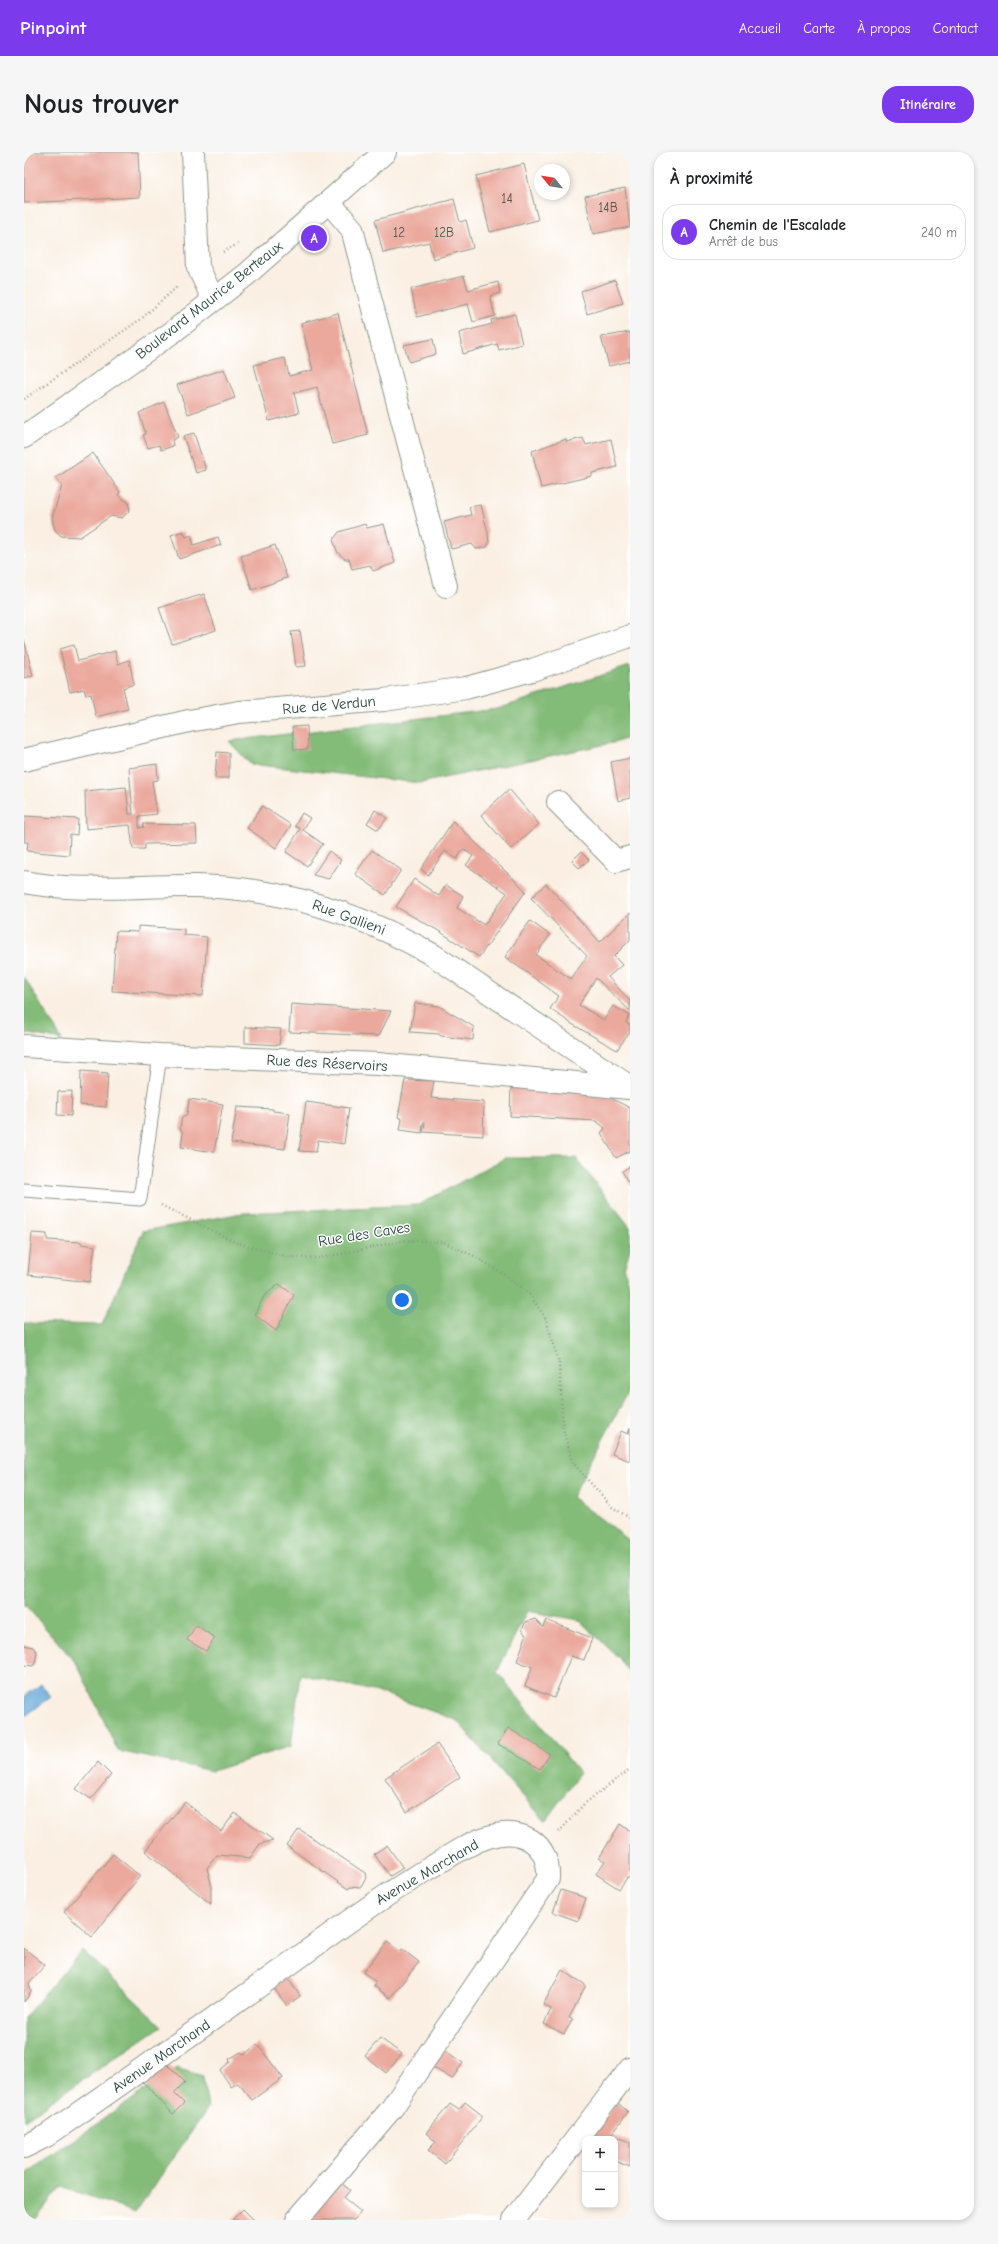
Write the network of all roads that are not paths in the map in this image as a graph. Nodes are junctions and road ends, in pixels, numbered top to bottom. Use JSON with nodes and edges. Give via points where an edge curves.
{"nodes":[{"id":1,"x":192,"y":152,"type":"edge"},
{"id":2,"x":385,"y":152,"type":"edge"},
{"id":3,"x":329,"y":202,"type":"junction"},
{"id":4,"x":213,"y":299,"type":"junction"},
{"id":5,"x":24,"y":437,"type":"edge"},
{"id":6,"x":446,"y":586,"type":"dead end"},
{"id":7,"x":630,"y":636,"type":"edge"},
{"id":8,"x":24,"y":760,"type":"edge"},
{"id":9,"x":558,"y":802,"type":"dead end"},
{"id":10,"x":630,"y":857,"type":"edge"},
{"id":11,"x":24,"y":882,"type":"edge"},
{"id":12,"x":24,"y":1046,"type":"edge"},
{"id":13,"x":160,"y":1055,"type":"junction"},
{"id":14,"x":630,"y":1088,"type":"edge"},
{"id":15,"x":24,"y":1190,"type":"edge"},
{"id":16,"x":630,"y":2069,"type":"edge"},
{"id":17,"x":24,"y":2147,"type":"edge"},
{"id":18,"x":297,"y":2220,"type":"edge"},
{"id":19,"x":514,"y":2220,"type":"edge"}],
"edges":[{"from":1,"to":4,"type":"street","via":[[198,267]]},
{"from":2,"to":3,"type":"street","name":"Boulevard Maurice Berteaux"},
{"from":3,"to":4,"type":"street","name":"Boulevard Maurice Berteaux","via":[[246,275]]},
{"from":3,"to":6,"type":"street","via":[[352,229]]},
{"from":4,"to":5,"type":"street","name":"Boulevard Maurice Berteaux","via":[[174,331]]},
{"from":7,"to":8,"type":"street","name":"Rue de Verdun","via":[[526,672],[466,688],[384,700],[238,712]]},
{"from":9,"to":10,"type":"street","via":[[616,861]]},
{"from":11,"to":14,"type":"street","name":"Rue Gallieni","via":[[50,888],[197,886],[248,890],[306,901],[355,916],[399,935],[433,955]]},
{"from":12,"to":13,"type":"street","name":"Rue des Réservoirs"},
{"from":13,"to":14,"type":"street","name":"Rue des Réservoirs","via":[[378,1064]]},
{"from":13,"to":15,"type":"lane","via":[[140,1199]]},
{"from":16,"to":19,"type":"street"},
{"from":17,"to":18,"type":"street","name":"Avenue Marchand","via":[[46,2136],[390,1891],[488,1836],[515,1833],[530,1839],[543,1850],[548,1865],[548,1879],[392,2108]]}]}
